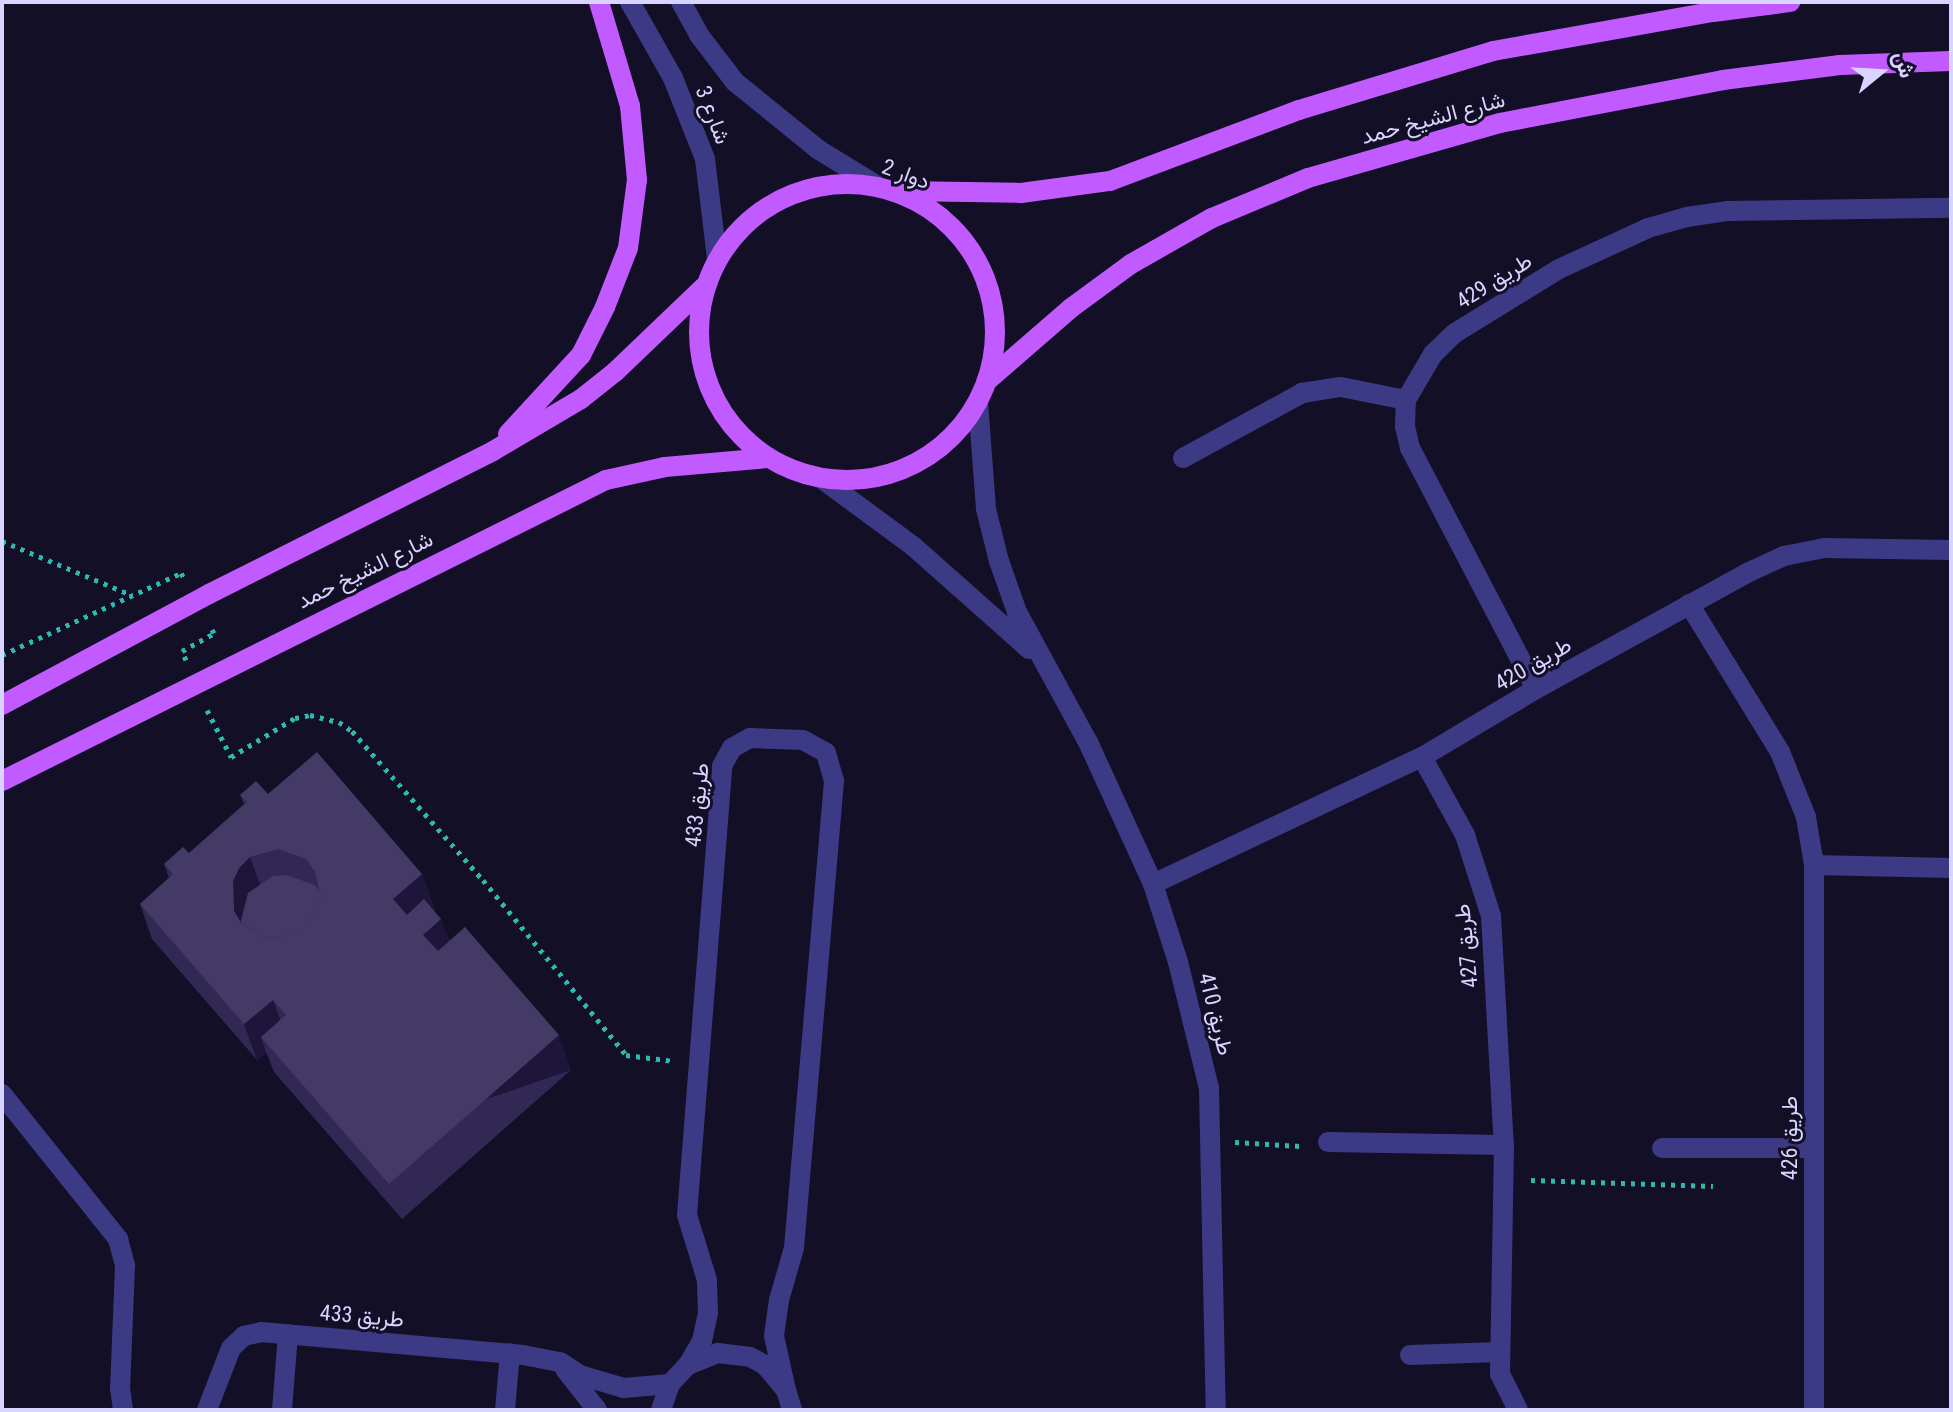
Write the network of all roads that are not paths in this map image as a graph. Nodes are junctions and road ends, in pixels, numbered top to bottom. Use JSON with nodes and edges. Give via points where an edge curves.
{"nodes":[{"id":1,"x":599,"y":2,"type":"edge"},
{"id":2,"x":630,"y":2,"type":"edge"},
{"id":3,"x":681,"y":2,"type":"edge"},
{"id":4,"x":1790,"y":2,"type":"edge"},
{"id":5,"x":1951,"y":61,"type":"edge"},
{"id":6,"x":876,"y":185,"type":"junction"},
{"id":7,"x":897,"y":191,"type":"junction"},
{"id":8,"x":1951,"y":208,"type":"edge"},
{"id":9,"x":717,"y":258,"type":"junction"},
{"id":10,"x":705,"y":286,"type":"junction"},
{"id":11,"x":987,"y":381,"type":"junction"},
{"id":12,"x":1406,"y":400,"type":"junction"},
{"id":13,"x":978,"y":402,"type":"junction"},
{"id":14,"x":493,"y":451,"type":"junction"},
{"id":15,"x":767,"y":458,"type":"junction"},
{"id":16,"x":1183,"y":458,"type":"dead end"},
{"id":17,"x":822,"y":479,"type":"junction"},
{"id":18,"x":1951,"y":550,"type":"edge"},
{"id":19,"x":1689,"y":604,"type":"junction"},
{"id":20,"x":1041,"y":660,"type":"junction"},
{"id":21,"x":1536,"y":689,"type":"junction"},
{"id":22,"x":2,"y":705,"type":"edge"},
{"id":23,"x":1422,"y":757,"type":"junction"},
{"id":24,"x":2,"y":781,"type":"edge"},
{"id":25,"x":1814,"y":865,"type":"junction"},
{"id":26,"x":1951,"y":868,"type":"edge"},
{"id":27,"x":1153,"y":884,"type":"junction"},
{"id":28,"x":2,"y":1094,"type":"edge"},
{"id":29,"x":1328,"y":1142,"type":"road end"},
{"id":30,"x":1504,"y":1145,"type":"junction"},
{"id":31,"x":1662,"y":1148,"type":"dead end"},
{"id":32,"x":1814,"y":1148,"type":"junction"},
{"id":33,"x":288,"y":1334,"type":"junction"},
{"id":34,"x":1500,"y":1352,"type":"junction"},
{"id":35,"x":510,"y":1353,"type":"junction"},
{"id":36,"x":1410,"y":1355,"type":"dead end"},
{"id":37,"x":560,"y":1362,"type":"junction"},
{"id":38,"x":688,"y":1365,"type":"junction"},
{"id":39,"x":670,"y":1384,"type":"junction"},
{"id":40,"x":789,"y":1400,"type":"edge"},
{"id":41,"x":123,"y":1410,"type":"edge"},
{"id":42,"x":207,"y":1410,"type":"edge"},
{"id":43,"x":282,"y":1410,"type":"edge"},
{"id":44,"x":505,"y":1410,"type":"edge"},
{"id":45,"x":597,"y":1410,"type":"edge"},
{"id":46,"x":661,"y":1410,"type":"edge"},
{"id":47,"x":1216,"y":1410,"type":"edge"},
{"id":48,"x":1518,"y":1410,"type":"edge"},
{"id":49,"x":1814,"y":1410,"type":"edge"}],
"edges":[{"from":1,"to":14,"type":"main road","via":[[630,106],[637,180],[628,248],[581,355]]},
{"from":2,"to":9,"type":"street","name":"شارع 3","via":[[673,78],[705,159]]},
{"from":3,"to":6,"type":"street","name":"شارع 3","via":[[735,82],[819,150]]},
{"from":4,"to":7,"type":"main road","name":"شارع الشيخ حمد","via":[[1493,51],[1299,110],[1110,181],[1021,193]]},
{"from":5,"to":11,"type":"main road","name":"شارع الشيخ حمد","via":[[1840,65],[1723,80],[1500,123],[1308,178],[1212,218],[1131,264]]},
{"from":6,"to":7,"type":"main road","name":"دوار 2"},
{"from":6,"to":9,"type":"main road","name":"دوار 2","via":[[838,183],[802,189],[758,212]]},
{"from":7,"to":11,"type":"main road","name":"دوار 2","via":[[932,209],[960,236],[981,268],[995,344]]},
{"from":8,"to":12,"type":"street","name":"طريق 429","via":[[1727,211],[1648,228],[1559,269],[1455,333],[1433,354]]},
{"from":9,"to":10,"type":"main road","name":"دوار 2"},
{"from":10,"to":14,"type":"main road","via":[[581,399]]},
{"from":10,"to":15,"type":"main road","name":"دوار 2","via":[[698,325],[702,364],[715,400],[737,433]]},
{"from":11,"to":13,"type":"main road","name":"دوار 2"},
{"from":12,"to":16,"type":"street","via":[[1341,387],[1302,393]]},
{"from":12,"to":21,"type":"street","via":[[1410,448]]},
{"from":13,"to":17,"type":"main road","name":"دوار 2","via":[[957,432],[929,456],[859,480]]},
{"from":13,"to":20,"type":"street","name":"طريق 410","via":[[986,509],[1008,586]]},
{"from":14,"to":22,"type":"main road"},
{"from":15,"to":17,"type":"main road","name":"دوار 2"},
{"from":15,"to":24,"type":"main road","name":"شارع الشيخ حمد","via":[[665,467],[606,480]]},
{"from":17,"to":20,"type":"street","name":"طريق 410","via":[[935,565]]},
{"from":18,"to":19,"type":"street","name":"طريق 420","via":[[1824,548],[1784,556]]},
{"from":19,"to":21,"type":"street","name":"طريق 420"},
{"from":19,"to":25,"type":"street","name":"طريق 426","via":[[1780,752],[1806,817]]},
{"from":20,"to":27,"type":"street","name":"طريق 410","via":[[1088,742]]},
{"from":21,"to":23,"type":"street","name":"طريق 420"},
{"from":23,"to":27,"type":"street","name":"طريق 420"},
{"from":23,"to":30,"type":"street","name":"طريق 427","via":[[1465,835],[1491,916]]},
{"from":25,"to":26,"type":"street"},
{"from":25,"to":32,"type":"street","name":"طريق 426"},
{"from":27,"to":47,"type":"street","name":"طريق 410","via":[[1209,1088]]},
{"from":28,"to":41,"type":"street","via":[[118,1239],[125,1266]]},
{"from":29,"to":30,"type":"street"},
{"from":30,"to":34,"type":"street","name":"طريق 427"},
{"from":31,"to":32,"type":"street"},
{"from":32,"to":49,"type":"street","name":"طريق 426"},
{"from":33,"to":35,"type":"street","name":"طريق 433"},
{"from":33,"to":42,"type":"street","name":"طريق 433","via":[[252,1333],[237,1341]]},
{"from":33,"to":43,"type":"street"},
{"from":34,"to":36,"type":"street"},
{"from":34,"to":48,"type":"street","name":"طريق 427","via":[[1500,1374]]},
{"from":35,"to":37,"type":"street","name":"طريق 433"},
{"from":35,"to":44,"type":"street"},
{"from":37,"to":39,"type":"street","name":"طريق 433","via":[[580,1375],[624,1388]]},
{"from":37,"to":45,"type":"street"},
{"from":38,"to":39,"type":"street"},
{"from":38,"to":40,"type":"street","via":[[718,1353],[750,1357],[777,1376]]},
{"from":38,"to":40,"type":"street","name":"طريق 433","via":[[702,1341],[708,1313],[707,1280],[687,1215],[722,766],[732,748],[750,738],[812,742],[831,762],[834,781],[794,1248],[774,1336]]},
{"from":39,"to":46,"type":"street"}]}
